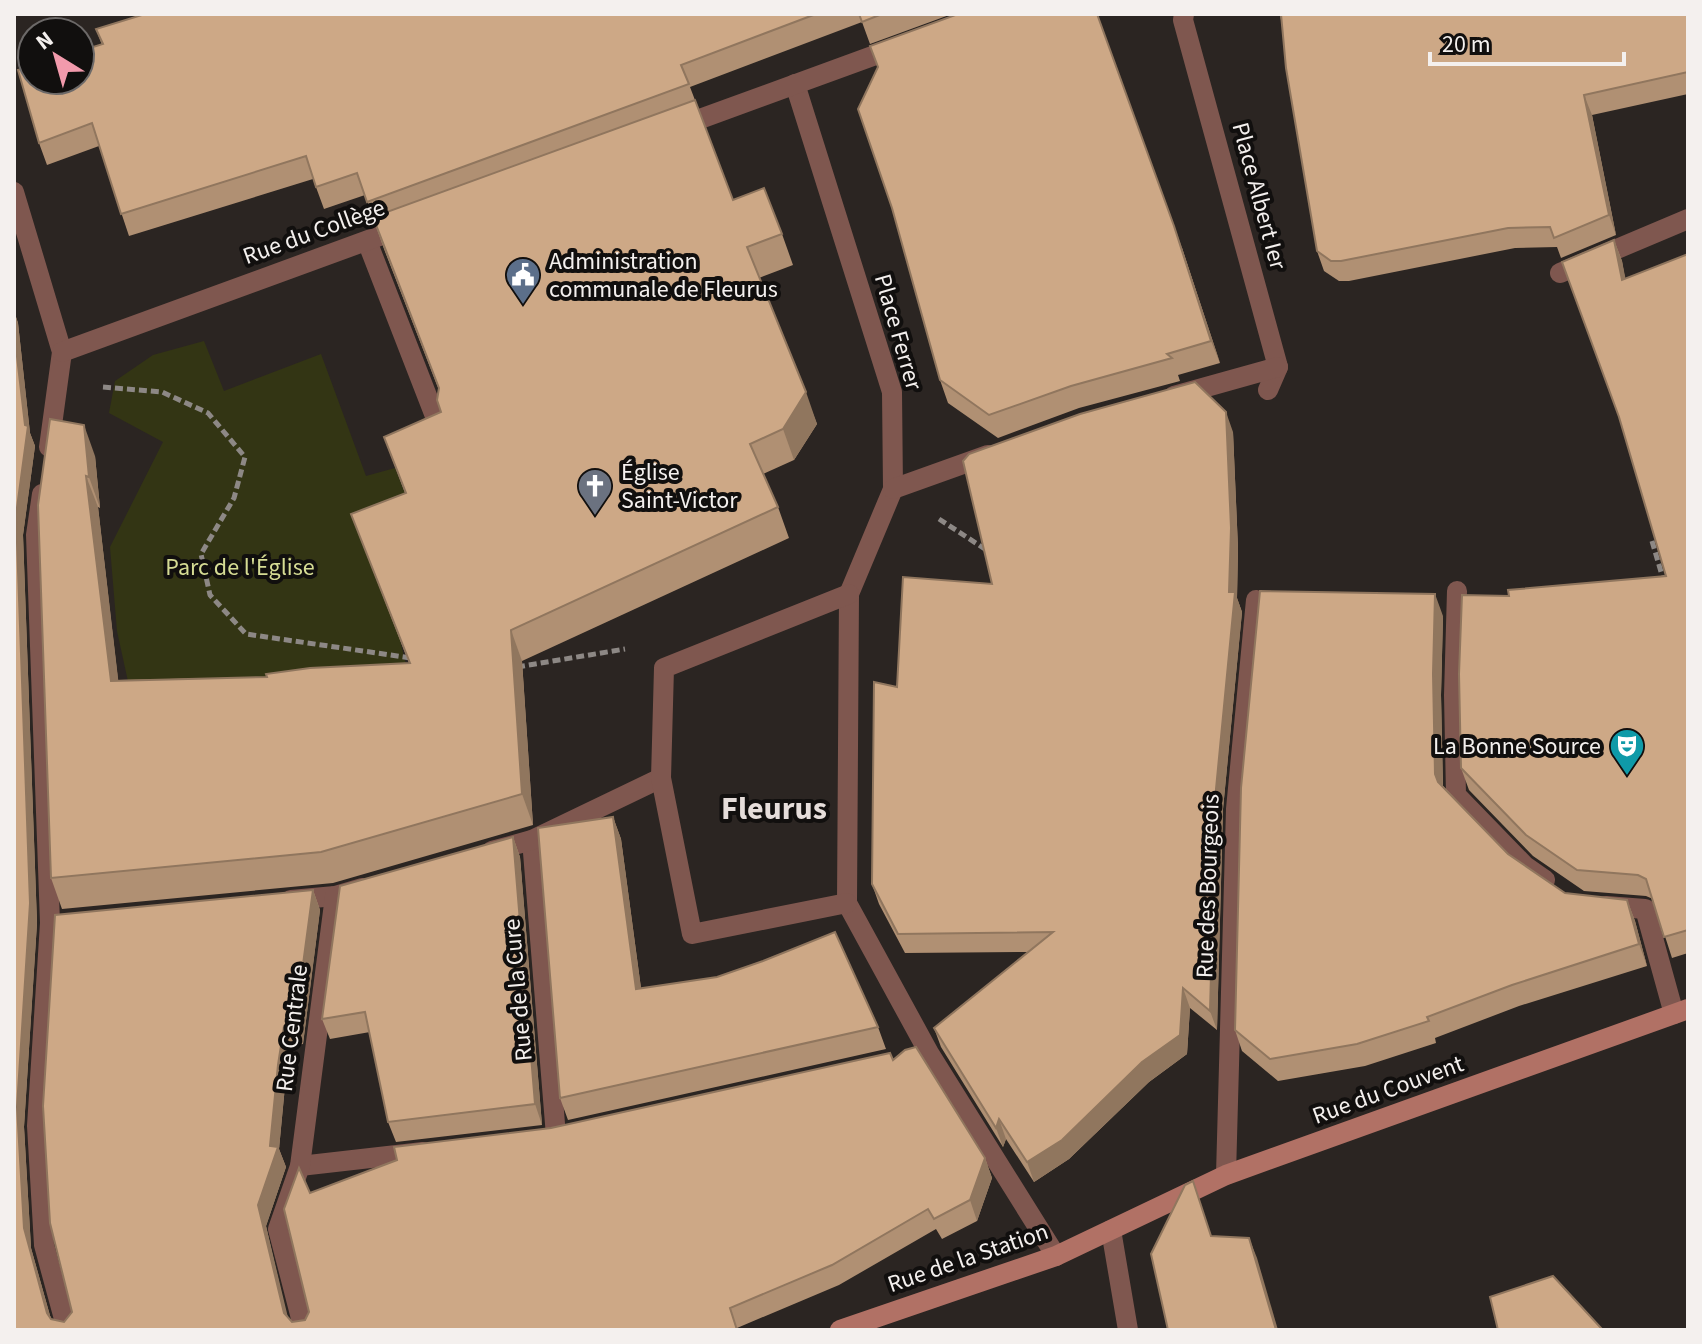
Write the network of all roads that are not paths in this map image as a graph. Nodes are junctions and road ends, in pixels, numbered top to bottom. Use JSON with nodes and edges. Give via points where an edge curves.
{"nodes":[{"id":1,"x":1184,"y":14,"type":"edge"},
{"id":2,"x":920,"y":38,"type":"edge"},
{"id":3,"x":795,"y":84,"type":"junction"},
{"id":4,"x":662,"y":133,"type":"edge"},
{"id":5,"x":14,"y":192,"type":"edge"},
{"id":6,"x":17,"y":218,"type":"edge"},
{"id":7,"x":426,"y":219,"type":"edge"},
{"id":8,"x":1688,"y":219,"type":"edge"},
{"id":9,"x":367,"y":241,"type":"junction"},
{"id":10,"x":1560,"y":273,"type":"edge"},
{"id":11,"x":62,"y":352,"type":"junction"},
{"id":12,"x":1278,"y":367,"type":"junction"},
{"id":13,"x":1268,"y":390,"type":"dead end"},
{"id":14,"x":1158,"y":400,"type":"edge"},
{"id":15,"x":438,"y":424,"type":"edge"},
{"id":16,"x":1010,"y":447,"type":"edge"},
{"id":17,"x":893,"y":489,"type":"junction"},
{"id":18,"x":1457,"y":591,"type":"dead end"},
{"id":19,"x":849,"y":594,"type":"junction"},
{"id":20,"x":1256,"y":600,"type":"edge"},
{"id":21,"x":661,"y":778,"type":"junction"},
{"id":22,"x":532,"y":840,"type":"junction"},
{"id":23,"x":471,"y":857,"type":"edge"},
{"id":24,"x":380,"y":883,"type":"edge"},
{"id":25,"x":1558,"y":889,"type":"edge"},
{"id":26,"x":335,"y":896,"type":"junction"},
{"id":27,"x":271,"y":902,"type":"edge"},
{"id":28,"x":847,"y":903,"type":"junction"},
{"id":29,"x":1580,"y":904,"type":"edge"},
{"id":30,"x":1681,"y":1012,"type":"edge"},
{"id":31,"x":557,"y":1135,"type":"edge"},
{"id":32,"x":438,"y":1150,"type":"edge"},
{"id":33,"x":300,"y":1166,"type":"junction"},
{"id":34,"x":1226,"y":1175,"type":"junction"},
{"id":35,"x":1111,"y":1230,"type":"junction"},
{"id":36,"x":1056,"y":1256,"type":"junction"},
{"id":37,"x":67,"y":1330,"type":"edge"},
{"id":38,"x":304,"y":1330,"type":"edge"},
{"id":39,"x":840,"y":1330,"type":"edge"},
{"id":40,"x":1128,"y":1330,"type":"edge"}],
"edges":[{"from":1,"to":12,"type":"street","name":"Place Albert Ier"},
{"from":2,"to":3,"type":"street"},
{"from":3,"to":4,"type":"street"},
{"from":3,"to":17,"type":"street","name":"Place Ferrer","via":[[892,392]]},
{"from":5,"to":6,"type":"street"},
{"from":6,"to":11,"type":"street"},
{"from":7,"to":9,"type":"street","name":"Rue du Collège"},
{"from":8,"to":10,"type":"street"},
{"from":9,"to":11,"type":"street","name":"Rue du Collège"},
{"from":9,"to":15,"type":"street"},
{"from":11,"to":37,"type":"street","via":[[36,535],[58,922],[37,1126],[44,1245]]},
{"from":12,"to":13,"type":"street"},
{"from":12,"to":14,"type":"street"},
{"from":16,"to":17,"type":"street"},
{"from":17,"to":19,"type":"street","name":"Place Ferrer"},
{"from":18,"to":25,"type":"street","via":[[1456,795],[1525,866]]},
{"from":19,"to":21,"type":"street","via":[[664,668]]},
{"from":19,"to":28,"type":"street","name":"Place Ferrer"},
{"from":20,"to":34,"type":"street","name":"Rue des Bourgeois","via":[[1236,809]]},
{"from":21,"to":22,"type":"street"},
{"from":21,"to":28,"type":"street","via":[[692,934]]},
{"from":22,"to":23,"type":"street"},
{"from":22,"to":31,"type":"street","name":"Rue de la Cure"},
{"from":24,"to":26,"type":"street"},
{"from":26,"to":27,"type":"street"},
{"from":26,"to":33,"type":"street","name":"Rue Centrale"},
{"from":28,"to":36,"type":"street","name":"Place Ferrer","via":[[921,1055]]},
{"from":29,"to":30,"type":"street","via":[[1645,909]]},
{"from":30,"to":34,"type":"main road","name":"Rue du Couvent"},
{"from":32,"to":33,"type":"street"},
{"from":33,"to":38,"type":"street","name":"Rue Centrale","via":[[278,1229]]},
{"from":34,"to":35,"type":"main road","name":"Rue du Couvent"},
{"from":35,"to":36,"type":"main road","name":"Rue de la Station"},
{"from":35,"to":40,"type":"street"},
{"from":36,"to":39,"type":"main road","name":"Rue de la Station"}]}
